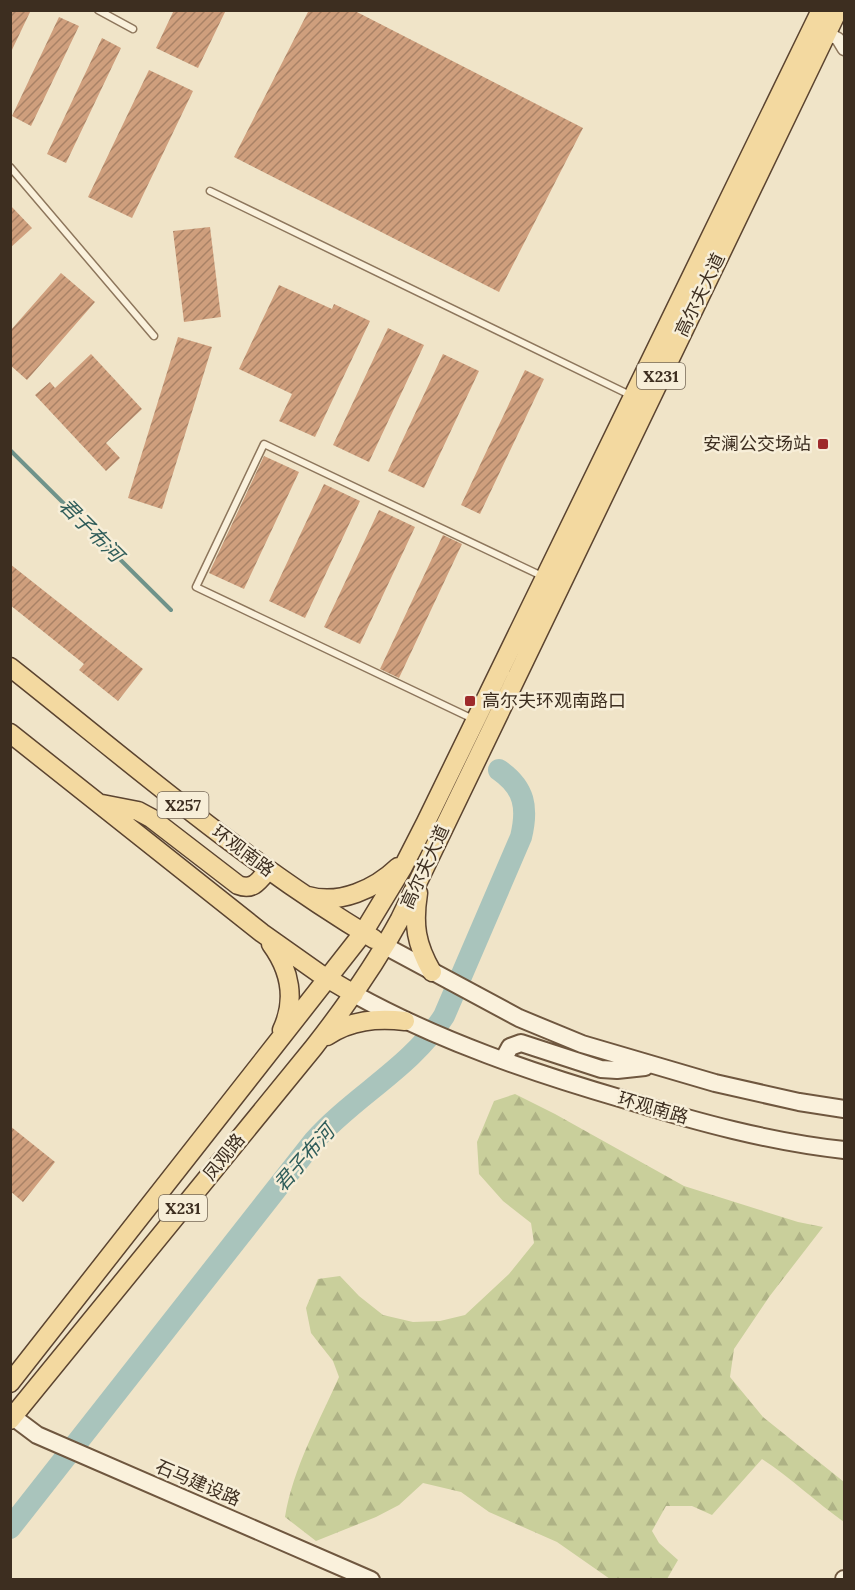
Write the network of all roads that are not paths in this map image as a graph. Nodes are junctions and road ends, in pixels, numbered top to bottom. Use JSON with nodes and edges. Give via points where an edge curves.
{"nodes":[{"id":1,"x":98,"y":10,"type":"edge"},
{"id":2,"x":821,"y":10,"type":"edge"},
{"id":3,"x":838,"y":10,"type":"edge"},
{"id":4,"x":132,"y":29,"type":"dead end"},
{"id":5,"x":827,"y":33,"type":"junction"},
{"id":6,"x":844,"y":49,"type":"edge"},
{"id":7,"x":10,"y":167,"type":"edge"},
{"id":8,"x":210,"y":191,"type":"dead end"},
{"id":9,"x":154,"y":336,"type":"dead end"},
{"id":10,"x":633,"y":396,"type":"junction"},
{"id":11,"x":545,"y":578,"type":"junction"},
{"id":12,"x":10,"y":667,"type":"edge"},
{"id":13,"x":476,"y":732,"type":"junction"},
{"id":14,"x":10,"y":734,"type":"edge"},
{"id":15,"x":454,"y":784,"type":"junction"},
{"id":16,"x":97,"y":802,"type":"junction"},
{"id":17,"x":408,"y":857,"type":"junction"},
{"id":18,"x":427,"y":863,"type":"junction"},
{"id":19,"x":268,"y":870,"type":"junction"},
{"id":20,"x":299,"y":893,"type":"junction"},
{"id":21,"x":261,"y":933,"type":"junction"},
{"id":22,"x":363,"y":933,"type":"junction"},
{"id":23,"x":386,"y":946,"type":"junction"},
{"id":24,"x":432,"y":972,"type":"junction"},
{"id":25,"x":329,"y":979,"type":"junction"},
{"id":26,"x":354,"y":994,"type":"junction"},
{"id":27,"x":405,"y":1021,"type":"junction"},
{"id":28,"x":314,"y":1047,"type":"junction"},
{"id":29,"x":271,"y":1051,"type":"junction"},
{"id":30,"x":503,"y":1060,"type":"junction"},
{"id":31,"x":652,"y":1066,"type":"junction"},
{"id":32,"x":844,"y":1109,"type":"edge"},
{"id":33,"x":844,"y":1150,"type":"edge"},
{"id":34,"x":10,"y":1383,"type":"edge"},
{"id":35,"x":12,"y":1419,"type":"edge"},
{"id":36,"x":371,"y":1580,"type":"edge"}],
"edges":[{"from":1,"to":4,"type":"lane"},
{"from":2,"to":10,"type":"main road","name":"高尔夫大道","number":"X231"},
{"from":3,"to":5,"type":"main road","name":"高尔夫大道","number":"X231"},
{"from":5,"to":6,"type":"street","via":[[838,39]]},
{"from":5,"to":13,"type":"main road","name":"高尔夫大道","number":"X231"},
{"from":7,"to":9,"type":"lane"},
{"from":8,"to":10,"type":"lane"},
{"from":10,"to":11,"type":"main road","name":"高尔夫大道","number":"X231"},
{"from":11,"to":13,"type":"main road","name":"高尔夫大道","number":"X231"},
{"from":11,"to":13,"type":"lane","via":[[264,444],[196,587]]},
{"from":12,"to":19,"type":"main road","name":"环观南路","number":"X257"},
{"from":13,"to":15,"type":"main road","number":"X231"},
{"from":14,"to":16,"type":"main road","number":"X257"},
{"from":15,"to":17,"type":"main road","name":"高尔夫大道","number":"X231"},
{"from":15,"to":18,"type":"main road","name":"高尔夫大道","number":"X231"},
{"from":16,"to":19,"type":"main road","via":[[138,811],[151,818],[245,888],[258,883]]},
{"from":16,"to":21,"type":"main road","number":"X257"},
{"from":17,"to":20,"type":"main road","via":[[384,879],[357,893],[327,899]]},
{"from":17,"to":22,"type":"main road","name":"高尔夫大道","number":"X231"},
{"from":18,"to":23,"type":"main road","name":"高尔夫大道","number":"X231"},
{"from":18,"to":24,"type":"main road","via":[[419,885],[415,926]]},
{"from":19,"to":20,"type":"main road","name":"环观南路","number":"X257"},
{"from":20,"to":22,"type":"main road","name":"环观南路","number":"X257"},
{"from":21,"to":25,"type":"main road","number":"X257"},
{"from":21,"to":29,"type":"main road","via":[[284,967],[291,996],[285,1025]]},
{"from":22,"to":23,"type":"main road","name":"环观南路","number":"X257"},
{"from":22,"to":25,"type":"main road","name":"凤观路","number":"X231"},
{"from":23,"to":24,"type":"street","name":"环观南路"},
{"from":23,"to":26,"type":"main road","name":"凤观路","number":"X231"},
{"from":24,"to":31,"type":"street","name":"环观南路","via":[[551,1032]]},
{"from":25,"to":26,"type":"main road","number":"X257"},
{"from":25,"to":29,"type":"main road","name":"凤观路","number":"X231"},
{"from":26,"to":27,"type":"street"},
{"from":26,"to":28,"type":"main road","name":"凤观路","number":"X231"},
{"from":27,"to":28,"type":"main road","via":[[358,1022],[328,1034]]},
{"from":27,"to":30,"type":"street","name":"环观南路"},
{"from":28,"to":35,"type":"main road","name":"凤观路","number":"X231"},
{"from":29,"to":34,"type":"main road","name":"凤观路","number":"X231"},
{"from":30,"to":31,"type":"street","via":[[510,1047],[521,1043],[601,1069]]},
{"from":30,"to":33,"type":"street","name":"环观南路","via":[[696,1120]]},
{"from":31,"to":32,"type":"street","via":[[758,1093]]},
{"from":35,"to":36,"type":"street","name":"石马建设路","via":[[51,1441]]}]}
